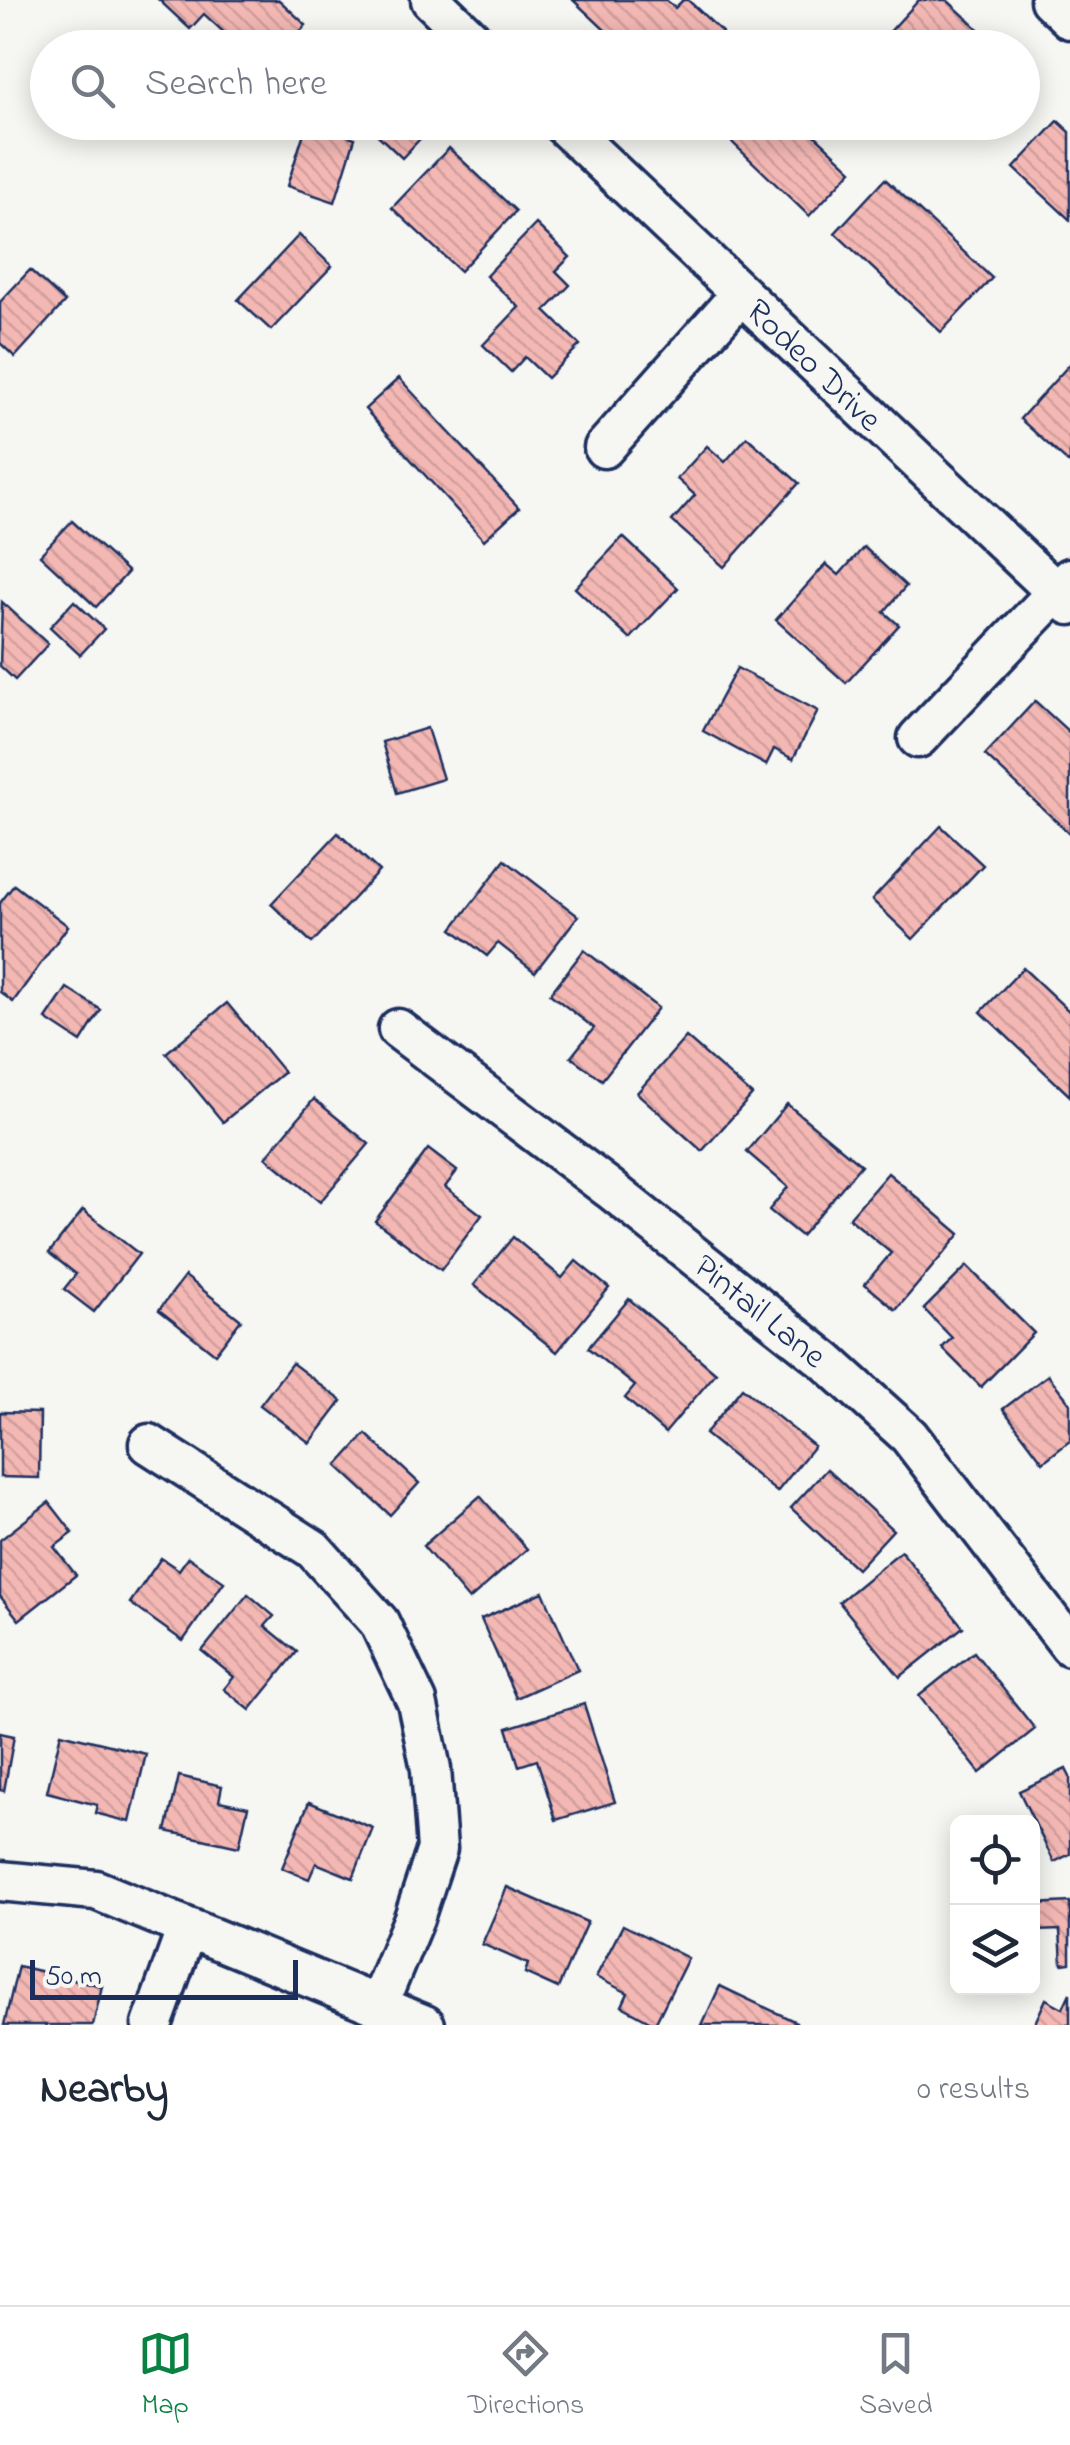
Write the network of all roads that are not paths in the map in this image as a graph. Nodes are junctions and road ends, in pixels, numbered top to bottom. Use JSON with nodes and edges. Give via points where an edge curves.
{"nodes":[{"id":1,"x":431,"y":0,"type":"edge"},
{"id":2,"x":1050,"y":0,"type":"edge"},
{"id":3,"x":1070,"y":19,"type":"edge"},
{"id":4,"x":462,"y":30,"type":"edge"},
{"id":5,"x":579,"y":140,"type":"edge"},
{"id":6,"x":741,"y":294,"type":"junction"},
{"id":7,"x":604,"y":448,"type":"dead end"},
{"id":8,"x":1066,"y":592,"type":"edge"},
{"id":9,"x":918,"y":738,"type":"dead end"},
{"id":10,"x":398,"y":1028,"type":"dead end"},
{"id":11,"x":149,"y":1444,"type":"dead end"},
{"id":12,"x":1070,"y":1646,"type":"edge"},
{"id":13,"x":0,"y":1881,"type":"edge"},
{"id":14,"x":187,"y":1928,"type":"junction"},
{"id":15,"x":378,"y":2005,"type":"junction"},
{"id":16,"x":152,"y":2025,"type":"edge"},
{"id":17,"x":426,"y":2025,"type":"edge"}],
"edges":[{"from":1,"to":4,"type":"street"},
{"from":2,"to":3,"type":"street"},
{"from":5,"to":6,"type":"street","name":"Rodeo Drive"},
{"from":6,"to":7,"type":"street"},
{"from":6,"to":8,"type":"street","name":"Rodeo Drive"},
{"from":8,"to":9,"type":"street"},
{"from":10,"to":12,"type":"street","name":"Pintail Lane","via":[[626,1201],[909,1436]]},
{"from":11,"to":15,"type":"street","via":[[313,1549],[379,1622],[417,1702],[432,1769],[436,1849]]},
{"from":13,"to":14,"type":"street","via":[[96,1890]]},
{"from":14,"to":15,"type":"street"},
{"from":14,"to":16,"type":"street"},
{"from":15,"to":17,"type":"street"}]}
